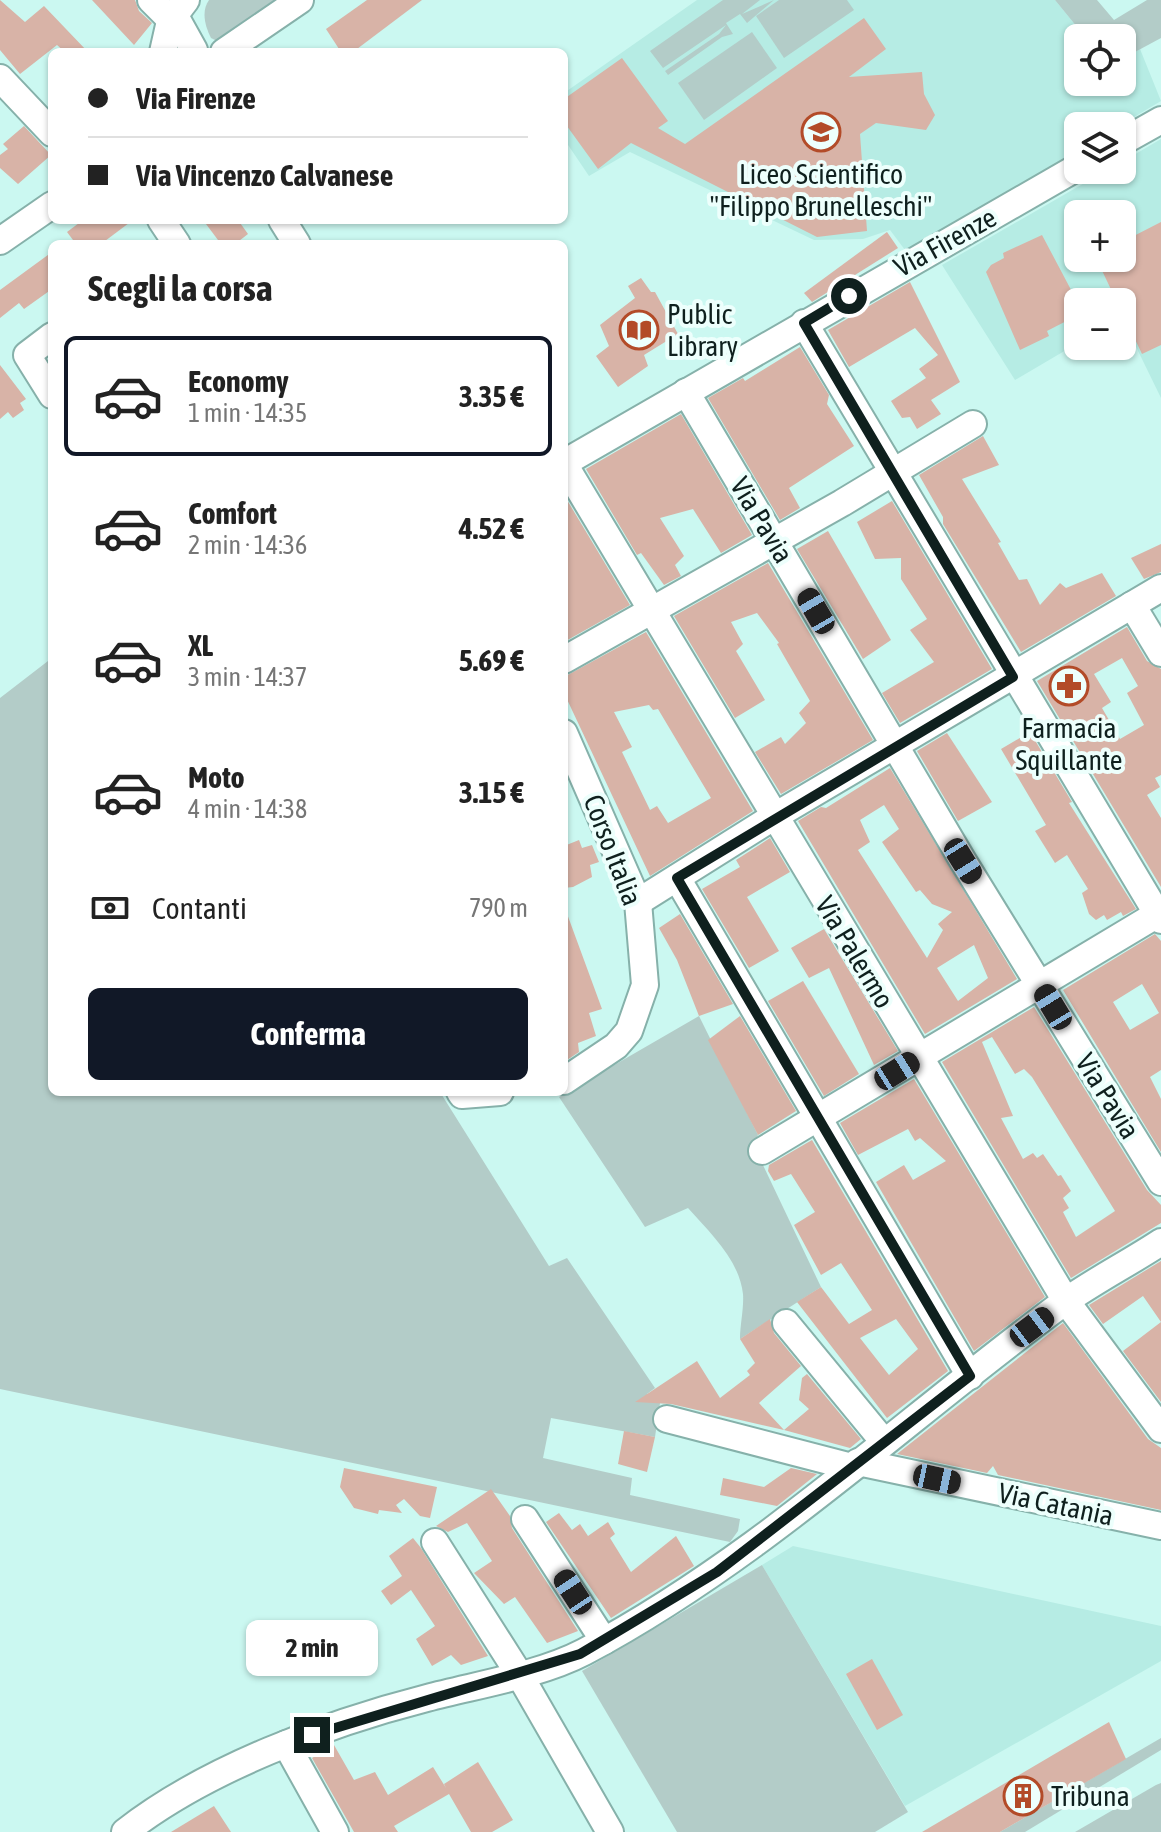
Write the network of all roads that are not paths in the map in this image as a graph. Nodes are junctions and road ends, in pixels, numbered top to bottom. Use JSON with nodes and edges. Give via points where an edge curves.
{"nodes":[{"id":1,"x":151,"y":0,"type":"edge"},
{"id":2,"x":300,"y":0,"type":"edge"},
{"id":3,"x":317,"y":0,"type":"edge"},
{"id":4,"x":177,"y":12,"type":"edge"},
{"id":5,"x":164,"y":48,"type":"edge"},
{"id":6,"x":195,"y":48,"type":"edge"},
{"id":7,"x":230,"y":48,"type":"edge"},
{"id":8,"x":251,"y":48,"type":"edge"},
{"id":9,"x":0,"y":78,"type":"edge"},
{"id":10,"x":1161,"y":120,"type":"edge"},
{"id":11,"x":48,"y":129,"type":"edge"},
{"id":12,"x":1136,"y":134,"type":"edge"},
{"id":13,"x":1064,"y":175,"type":"edge"},
{"id":14,"x":44,"y":209,"type":"edge"},
{"id":15,"x":0,"y":241,"type":"edge"},
{"id":16,"x":804,"y":323,"type":"junction"},
{"id":17,"x":48,"y":339,"type":"edge"},
{"id":18,"x":48,"y":389,"type":"edge"},
{"id":19,"x":686,"y":392,"type":"junction"},
{"id":20,"x":973,"y":424,"type":"dead end"},
{"id":21,"x":568,"y":462,"type":"edge"},
{"id":22,"x":568,"y":471,"type":"edge"},
{"id":23,"x":893,"y":473,"type":"junction"},
{"id":24,"x":775,"y":540,"type":"junction"},
{"id":25,"x":1161,"y":588,"type":"edge"},
{"id":26,"x":1132,"y":605,"type":"junction"},
{"id":27,"x":651,"y":609,"type":"junction"},
{"id":28,"x":1161,"y":653,"type":"edge"},
{"id":29,"x":568,"y":658,"type":"edge"},
{"id":30,"x":1013,"y":677,"type":"junction"},
{"id":31,"x":568,"y":742,"type":"edge"},
{"id":32,"x":895,"y":746,"type":"junction"},
{"id":33,"x":775,"y":816,"type":"junction"},
{"id":34,"x":677,"y":878,"type":"junction"},
{"id":35,"x":638,"y":902,"type":"junction"},
{"id":36,"x":1160,"y":915,"type":"edge"},
{"id":37,"x":1039,"y":985,"type":"junction"},
{"id":38,"x":918,"y":1058,"type":"junction"},
{"id":39,"x":568,"y":1078,"type":"edge"},
{"id":40,"x":816,"y":1119,"type":"junction"},
{"id":41,"x":762,"y":1151,"type":"dead end"},
{"id":42,"x":1161,"y":1182,"type":"edge"},
{"id":43,"x":1161,"y":1242,"type":"edge"},
{"id":44,"x":1066,"y":1301,"type":"junction"},
{"id":45,"x":786,"y":1323,"type":"dead end"},
{"id":46,"x":970,"y":1376,"type":"junction"},
{"id":47,"x":667,"y":1419,"type":"dead end"},
{"id":48,"x":1161,"y":1429,"type":"edge"},
{"id":49,"x":884,"y":1442,"type":"junction"},
{"id":50,"x":855,"y":1465,"type":"junction"},
{"id":51,"x":525,"y":1519,"type":"dead end"},
{"id":52,"x":1161,"y":1526,"type":"edge"},
{"id":53,"x":435,"y":1542,"type":"dead end"},
{"id":54,"x":604,"y":1641,"type":"junction"},
{"id":55,"x":519,"y":1674,"type":"junction"},
{"id":56,"x":286,"y":1744,"type":"junction"},
{"id":57,"x":135,"y":1829,"type":"edge"},
{"id":58,"x":335,"y":1832,"type":"edge"},
{"id":59,"x":610,"y":1832,"type":"edge"}],
"edges":[{"from":1,"to":4,"type":"street"},
{"from":2,"to":7,"type":"street"},
{"from":3,"to":8,"type":"street"},
{"from":4,"to":5,"type":"street"},
{"from":4,"to":6,"type":"street"},
{"from":9,"to":11,"type":"street"},
{"from":10,"to":12,"type":"street"},
{"from":13,"to":16,"type":"street","name":"Via Firenze"},
{"from":14,"to":15,"type":"street"},
{"from":16,"to":19,"type":"street","name":"Via Firenze"},
{"from":16,"to":23,"type":"street"},
{"from":17,"to":18,"type":"street","via":[[27,355]]},
{"from":19,"to":21,"type":"street","name":"Via Firenze"},
{"from":19,"to":24,"type":"street","name":"Via Pavia"},
{"from":20,"to":23,"type":"street"},
{"from":22,"to":27,"type":"street","name":"Via Palermo"},
{"from":23,"to":24,"type":"street"},
{"from":23,"to":30,"type":"street"},
{"from":24,"to":27,"type":"street"},
{"from":24,"to":32,"type":"street","name":"Via Pavia"},
{"from":25,"to":26,"type":"street"},
{"from":26,"to":28,"type":"street"},
{"from":26,"to":30,"type":"street"},
{"from":27,"to":29,"type":"street"},
{"from":27,"to":33,"type":"street","name":"Via Palermo"},
{"from":30,"to":32,"type":"street"},
{"from":30,"to":36,"type":"street"},
{"from":31,"to":35,"type":"street","name":"Corso Italia"},
{"from":32,"to":33,"type":"street"},
{"from":32,"to":37,"type":"street","name":"Via Pavia"},
{"from":33,"to":34,"type":"street"},
{"from":33,"to":38,"type":"street","name":"Via Palermo"},
{"from":34,"to":35,"type":"street"},
{"from":34,"to":40,"type":"street"},
{"from":35,"to":39,"type":"street","name":"Corso Italia","via":[[645,985],[629,1031]]},
{"from":36,"to":37,"type":"street"},
{"from":37,"to":38,"type":"street"},
{"from":37,"to":42,"type":"street","name":"Via Pavia"},
{"from":38,"to":40,"type":"street"},
{"from":38,"to":44,"type":"street","name":"Via Palermo"},
{"from":40,"to":41,"type":"street"},
{"from":40,"to":46,"type":"street"},
{"from":43,"to":44,"type":"street"},
{"from":44,"to":46,"type":"street"},
{"from":44,"to":48,"type":"street","name":"Via Palermo"},
{"from":45,"to":49,"type":"street"},
{"from":46,"to":49,"type":"street"},
{"from":47,"to":50,"type":"street","name":"Via Catania"},
{"from":49,"to":50,"type":"street"},
{"from":50,"to":52,"type":"street","name":"Via Catania"},
{"from":50,"to":54,"type":"street","via":[[717,1572]]},
{"from":51,"to":54,"type":"street"},
{"from":53,"to":55,"type":"street"},
{"from":54,"to":55,"type":"street"},
{"from":55,"to":56,"type":"street"},
{"from":55,"to":59,"type":"street"},
{"from":56,"to":57,"type":"street","via":[[212,1779]]},
{"from":56,"to":58,"type":"street"}]}
